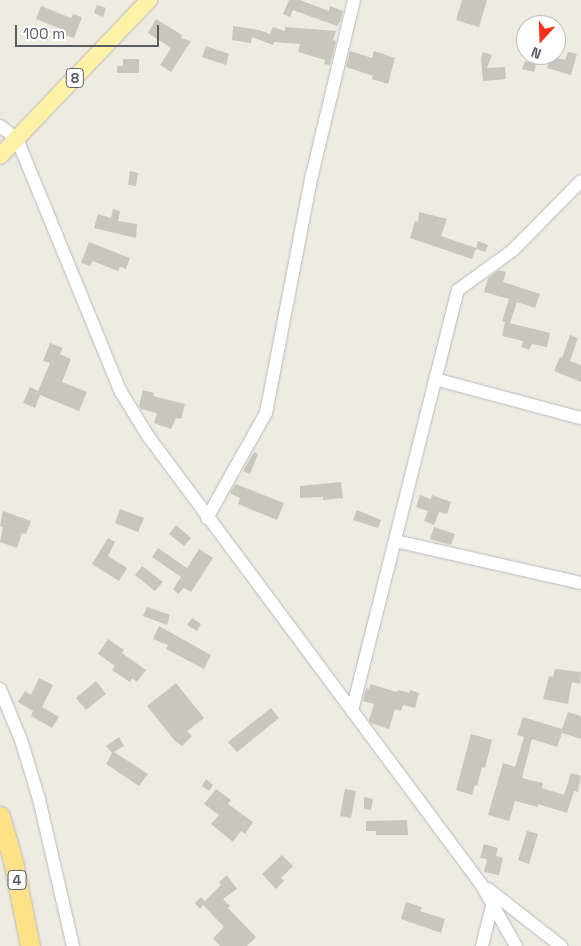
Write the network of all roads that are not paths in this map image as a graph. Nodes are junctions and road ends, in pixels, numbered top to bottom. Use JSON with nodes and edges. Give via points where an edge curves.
{"nodes":[{"id":1,"x":149,"y":0,"type":"edge"},
{"id":2,"x":354,"y":0,"type":"edge"},
{"id":3,"x":0,"y":126,"type":"edge"},
{"id":4,"x":17,"y":139,"type":"junction"},
{"id":5,"x":0,"y":156,"type":"edge"},
{"id":6,"x":581,"y":181,"type":"edge"},
{"id":7,"x":435,"y":379,"type":"junction"},
{"id":8,"x":581,"y":418,"type":"edge"},
{"id":9,"x":207,"y":518,"type":"junction"},
{"id":10,"x":395,"y":541,"type":"junction"},
{"id":11,"x":581,"y":584,"type":"edge"},
{"id":12,"x":1,"y":693,"type":"edge"},
{"id":13,"x":352,"y":711,"type":"junction"},
{"id":14,"x":0,"y":799,"type":"edge"},
{"id":15,"x":0,"y":816,"type":"edge"},
{"id":16,"x":7,"y":855,"type":"edge"},
{"id":17,"x":481,"y":884,"type":"junction"},
{"id":18,"x":493,"y":902,"type":"junction"},
{"id":19,"x":30,"y":946,"type":"edge"},
{"id":20,"x":72,"y":946,"type":"edge"},
{"id":21,"x":482,"y":946,"type":"edge"},
{"id":22,"x":516,"y":946,"type":"edge"},
{"id":23,"x":561,"y":946,"type":"edge"}],
"edges":[{"from":1,"to":4,"type":"main road","number":"8"},
{"from":2,"to":9,"type":"street","via":[[312,175],[266,413]]},
{"from":3,"to":4,"type":"street"},
{"from":4,"to":5,"type":"main road","number":"8"},
{"from":4,"to":9,"type":"street","via":[[121,392],[148,436]]},
{"from":6,"to":7,"type":"street","via":[[513,250],[458,290]]},
{"from":7,"to":8,"type":"street"},
{"from":7,"to":10,"type":"street"},
{"from":9,"to":13,"type":"street"},
{"from":10,"to":11,"type":"street"},
{"from":10,"to":13,"type":"street"},
{"from":12,"to":20,"type":"street","via":[[21,740],[39,799]]},
{"from":13,"to":17,"type":"street"},
{"from":14,"to":16,"type":"highway","via":[[8,827]]},
{"from":15,"to":16,"type":"highway","number":"4"},
{"from":16,"to":19,"type":"highway"},
{"from":17,"to":18,"type":"street"},
{"from":17,"to":23,"type":"street"},
{"from":18,"to":21,"type":"street"},
{"from":18,"to":22,"type":"street"}]}
